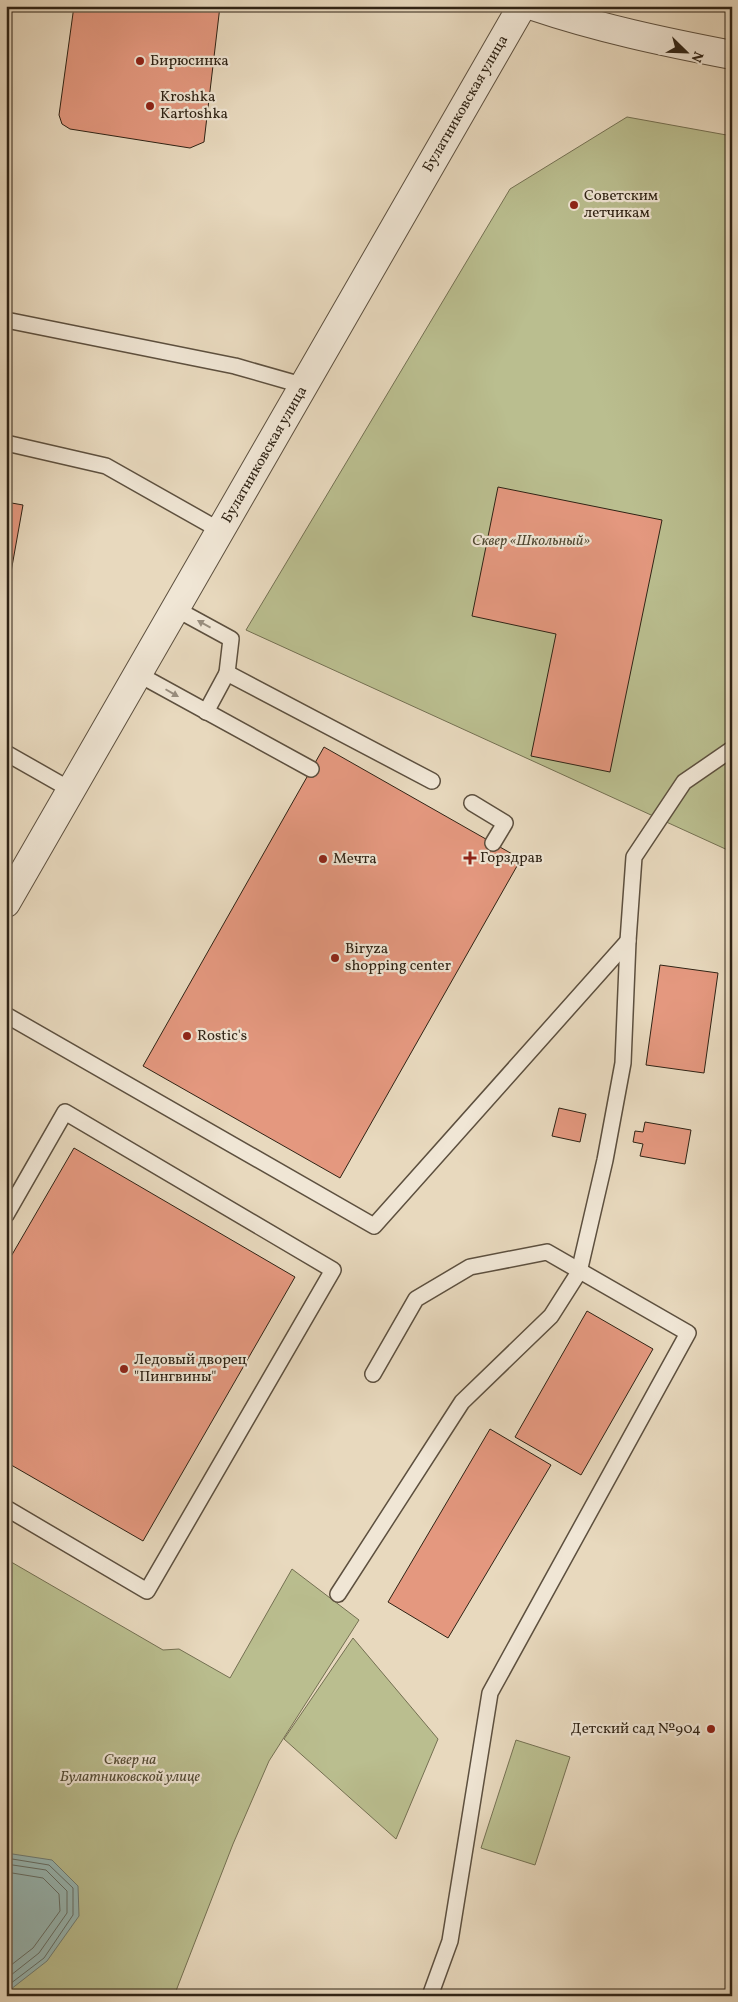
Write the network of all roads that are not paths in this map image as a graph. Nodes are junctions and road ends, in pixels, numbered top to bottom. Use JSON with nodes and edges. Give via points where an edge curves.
{"nodes":[{"id":1,"x":522,"y":6,"type":"edge"},
{"id":2,"x":533,"y":6,"type":"edge"},
{"id":3,"x":732,"y":55,"type":"edge"},
{"id":4,"x":6,"y":320,"type":"edge"},
{"id":5,"x":305,"y":386,"type":"junction"},
{"id":6,"x":6,"y":444,"type":"edge"},
{"id":7,"x":221,"y":531,"type":"junction"},
{"id":8,"x":176,"y":609,"type":"junction"},
{"id":9,"x":227,"y":673,"type":"junction"},
{"id":10,"x":138,"y":674,"type":"junction"},
{"id":11,"x":206,"y":712,"type":"junction"},
{"id":12,"x":732,"y":749,"type":"edge"},
{"id":13,"x":6,"y":753,"type":"edge"},
{"id":14,"x":312,"y":769,"type":"dead end"},
{"id":15,"x":432,"y":782,"type":"dead end"},
{"id":16,"x":71,"y":790,"type":"junction"},
{"id":17,"x":472,"y":803,"type":"dead end"},
{"id":18,"x":493,"y":843,"type":"dead end"},
{"id":19,"x":6,"y":903,"type":"edge"},
{"id":20,"x":628,"y":941,"type":"junction"},
{"id":21,"x":6,"y":1015,"type":"edge"},
{"id":22,"x":6,"y":1215,"type":"edge"},
{"id":23,"x":579,"y":1272,"type":"junction"},
{"id":24,"x":373,"y":1374,"type":"dead end"},
{"id":25,"x":6,"y":1508,"type":"edge"},
{"id":26,"x":338,"y":1594,"type":"dead end"},
{"id":27,"x":430,"y":1996,"type":"edge"}],
"edges":[{"from":1,"to":5,"type":"street","name":"Булатниковская улица"},
{"from":2,"to":3,"type":"street","via":[[607,29]]},
{"from":4,"to":5,"type":"lane","via":[[235,366]]},
{"from":5,"to":7,"type":"street","name":"Булатниковская улица"},
{"from":6,"to":7,"type":"lane","via":[[106,466]]},
{"from":7,"to":8,"type":"street","name":"Булатниковская улица"},
{"from":9,"to":8,"type":"lane","one_way":true,"via":[[231,639]]},
{"from":8,"to":10,"type":"street","name":"Булатниковская улица"},
{"from":9,"to":11,"type":"lane"},
{"from":9,"to":15,"type":"lane"},
{"from":10,"to":11,"type":"lane","one_way":true},
{"from":10,"to":16,"type":"street","name":"Булатниковская улица"},
{"from":11,"to":14,"type":"lane"},
{"from":12,"to":20,"type":"lane","via":[[684,782],[634,858]]},
{"from":13,"to":16,"type":"lane"},
{"from":16,"to":19,"type":"street","name":"Булатниковская улица"},
{"from":17,"to":18,"type":"lane","via":[[505,823]]},
{"from":20,"to":21,"type":"lane","via":[[374,1226]]},
{"from":20,"to":23,"type":"lane","via":[[623,1064]]},
{"from":22,"to":25,"type":"lane","via":[[65,1112],[333,1270],[147,1591]]},
{"from":23,"to":24,"type":"lane","via":[[547,1252],[470,1267],[416,1299]]},
{"from":23,"to":26,"type":"lane","via":[[551,1316],[462,1402]]},
{"from":23,"to":27,"type":"lane","via":[[688,1334],[490,1693],[450,1941]]}]}
